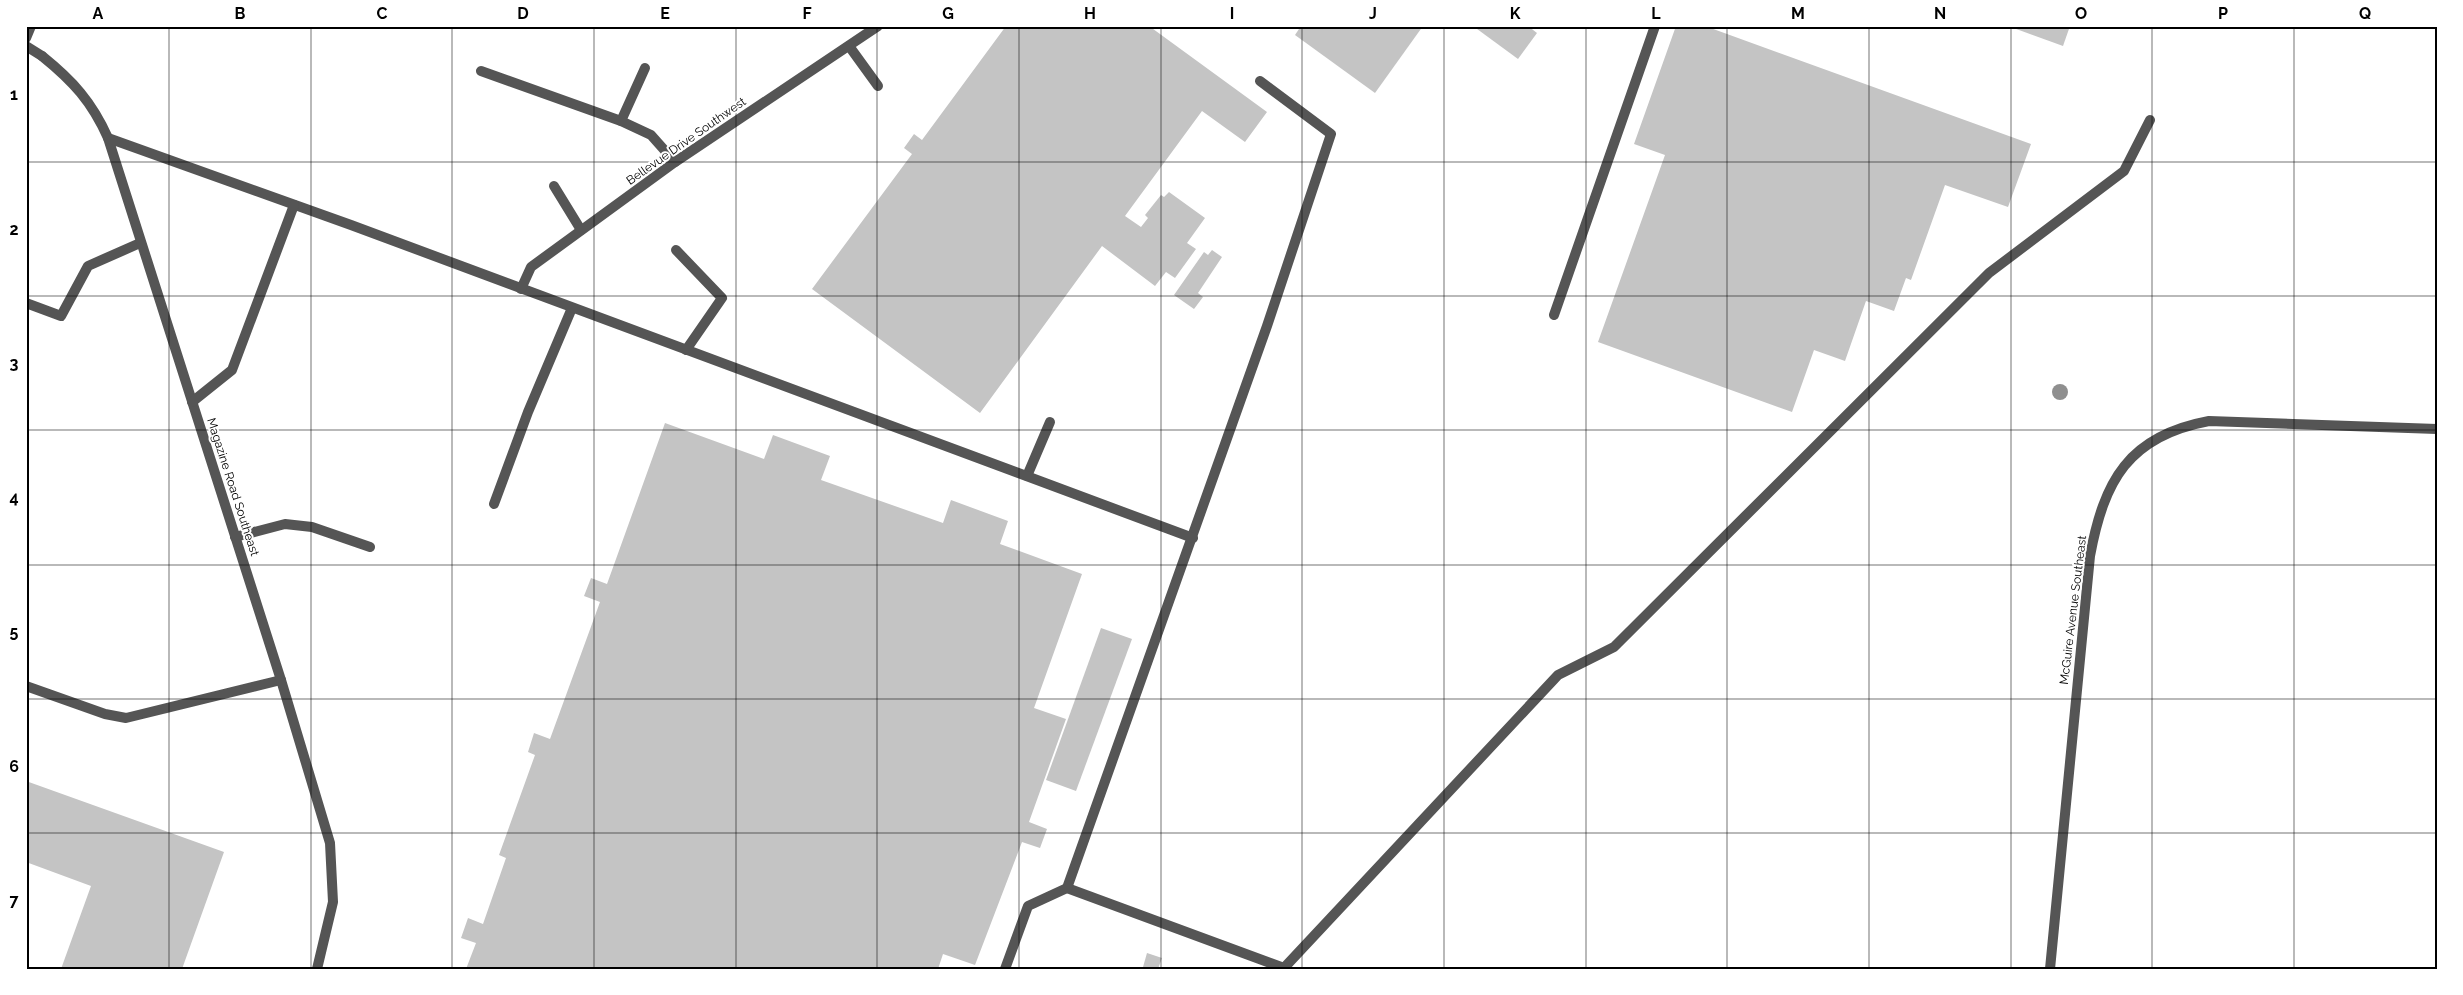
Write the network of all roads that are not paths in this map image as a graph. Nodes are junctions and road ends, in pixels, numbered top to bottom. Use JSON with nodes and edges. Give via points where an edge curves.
{"nodes":[{"id":1,"x":31,"y":26,"type":"edge"},
{"id":2,"x":877,"y":26,"type":"edge"},
{"id":3,"x":1655,"y":26,"type":"edge"},
{"id":4,"x":26,"y":38,"type":"edge"},
{"id":5,"x":26,"y":46,"type":"edge"},
{"id":6,"x":849,"y":46,"type":"junction"},
{"id":7,"x":645,"y":68,"type":"dead end"},
{"id":8,"x":481,"y":71,"type":"dead end"},
{"id":9,"x":1260,"y":81,"type":"dead end"},
{"id":10,"x":878,"y":86,"type":"dead end"},
{"id":11,"x":2150,"y":120,"type":"dead end"},
{"id":12,"x":621,"y":121,"type":"junction"},
{"id":13,"x":108,"y":138,"type":"junction"},
{"id":14,"x":674,"y":162,"type":"junction"},
{"id":15,"x":554,"y":186,"type":"dead end"},
{"id":16,"x":294,"y":204,"type":"junction"},
{"id":17,"x":581,"y":230,"type":"junction"},
{"id":18,"x":140,"y":243,"type":"junction"},
{"id":19,"x":676,"y":250,"type":"dead end"},
{"id":20,"x":521,"y":288,"type":"junction"},
{"id":21,"x":26,"y":303,"type":"edge"},
{"id":22,"x":572,"y":308,"type":"junction"},
{"id":23,"x":1554,"y":315,"type":"dead end"},
{"id":24,"x":686,"y":350,"type":"junction"},
{"id":25,"x":192,"y":402,"type":"junction"},
{"id":26,"x":1050,"y":422,"type":"dead end"},
{"id":27,"x":2437,"y":429,"type":"edge"},
{"id":28,"x":1027,"y":476,"type":"junction"},
{"id":29,"x":494,"y":504,"type":"dead end"},
{"id":30,"x":235,"y":537,"type":"junction"},
{"id":31,"x":1193,"y":538,"type":"junction"},
{"id":32,"x":370,"y":548,"type":"dead end"},
{"id":33,"x":281,"y":680,"type":"junction"},
{"id":34,"x":26,"y":686,"type":"edge"},
{"id":35,"x":1067,"y":888,"type":"junction"},
{"id":36,"x":1283,"y":968,"type":"edge"},
{"id":37,"x":317,"y":969,"type":"edge"},
{"id":38,"x":1005,"y":969,"type":"edge"},
{"id":39,"x":2050,"y":969,"type":"edge"}],
"edges":[{"from":1,"to":4,"type":"street"},
{"from":2,"to":6,"type":"street","name":"Bellevue Drive Southwest"},
{"from":3,"to":23,"type":"street"},
{"from":5,"to":13,"type":"street","name":"Magazine Road Southeast","via":[[59,70],[90,102]]},
{"from":6,"to":10,"type":"street"},
{"from":6,"to":14,"type":"street","name":"Bellevue Drive Southwest"},
{"from":7,"to":12,"type":"street"},
{"from":8,"to":12,"type":"street"},
{"from":9,"to":31,"type":"street","via":[[1331,134]]},
{"from":11,"to":36,"type":"street","via":[[2124,172],[1989,273],[1614,647],[1558,675]]},
{"from":12,"to":14,"type":"street","via":[[651,135]]},
{"from":13,"to":16,"type":"street"},
{"from":13,"to":18,"type":"street","name":"Magazine Road Southeast"},
{"from":14,"to":17,"type":"street","name":"Bellevue Drive Southwest"},
{"from":15,"to":17,"type":"street"},
{"from":16,"to":20,"type":"street"},
{"from":16,"to":25,"type":"street","via":[[232,370]]},
{"from":17,"to":20,"type":"street","name":"Bellevue Drive Southwest","via":[[531,266]]},
{"from":18,"to":21,"type":"street","via":[[88,266],[61,316]]},
{"from":18,"to":25,"type":"street","name":"Magazine Road Southeast"},
{"from":19,"to":24,"type":"street","via":[[722,298]]},
{"from":20,"to":22,"type":"street"},
{"from":22,"to":24,"type":"street"},
{"from":22,"to":29,"type":"street"},
{"from":24,"to":28,"type":"street"},
{"from":25,"to":30,"type":"street","name":"Magazine Road Southeast"},
{"from":26,"to":28,"type":"street"},
{"from":27,"to":39,"type":"street","name":"McGuire Avenue Southeast","via":[[2193,424],[2163,436],[2137,452],[2117,474],[2099,514],[2090,556]]},
{"from":28,"to":31,"type":"street"},
{"from":30,"to":32,"type":"street","via":[[285,524],[312,527]]},
{"from":30,"to":33,"type":"street","name":"Magazine Road Southeast"},
{"from":31,"to":35,"type":"street"},
{"from":33,"to":34,"type":"street","via":[[126,718],[105,714]]},
{"from":33,"to":37,"type":"street","name":"Magazine Road Southeast","via":[[330,843],[333,902]]},
{"from":35,"to":36,"type":"street"},
{"from":35,"to":38,"type":"street","via":[[1028,906]]}]}
